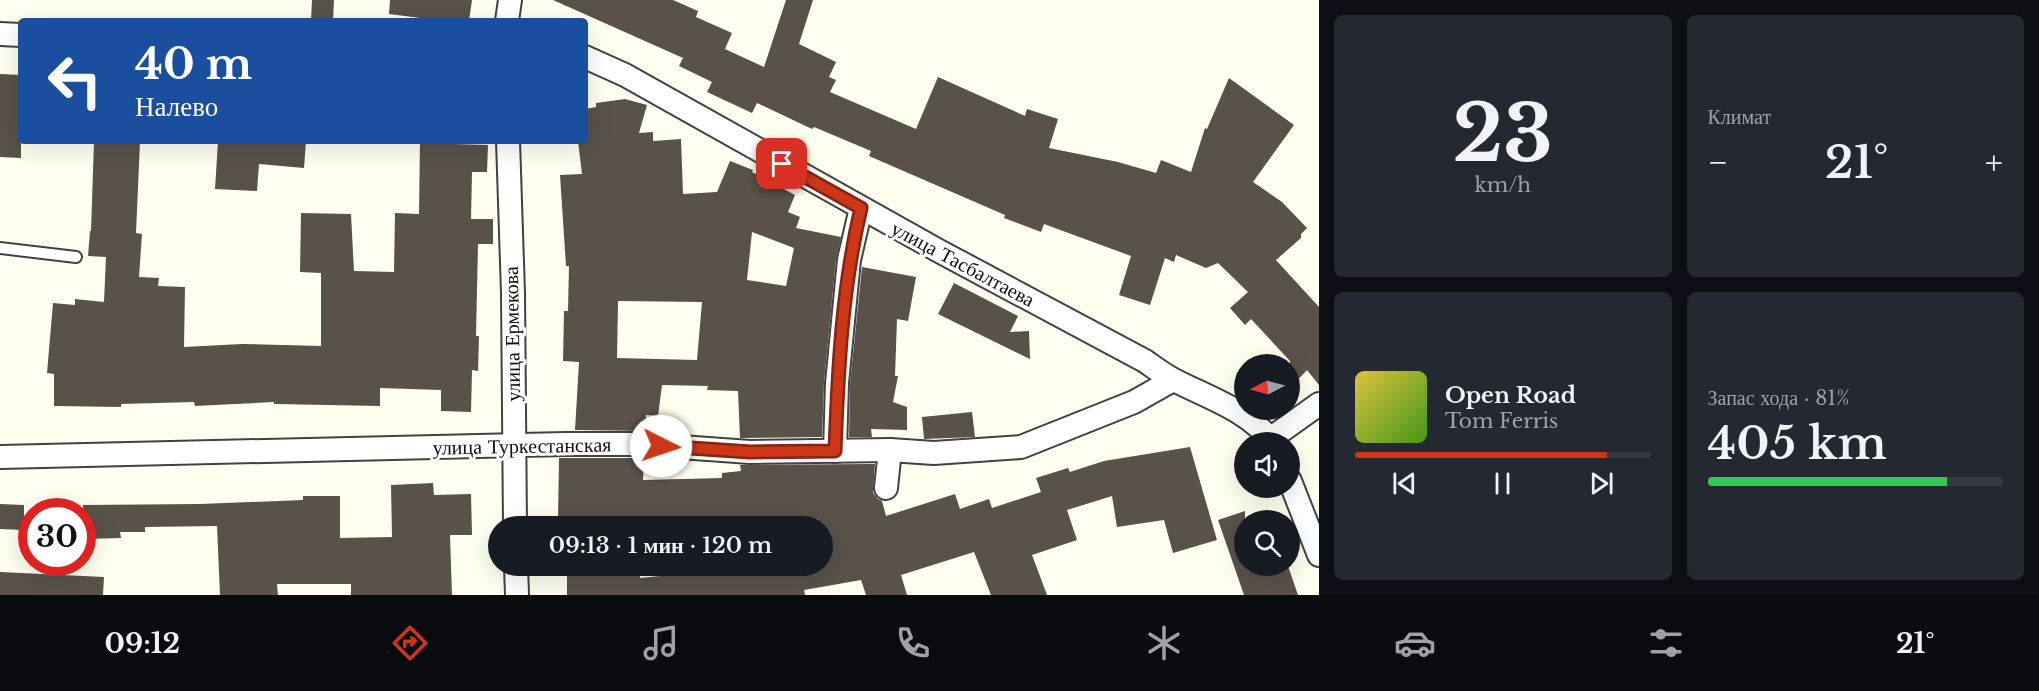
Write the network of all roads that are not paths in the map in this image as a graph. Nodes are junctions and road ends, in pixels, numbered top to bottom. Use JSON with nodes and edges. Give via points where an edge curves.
{"nodes":[{"id":1,"x":510,"y":0,"type":"edge"},
{"id":2,"x":507,"y":18,"type":"edge"},
{"id":3,"x":0,"y":34,"type":"edge"},
{"id":4,"x":18,"y":35,"type":"edge"},
{"id":5,"x":588,"y":58,"type":"edge"},
{"id":6,"x":508,"y":144,"type":"edge"},
{"id":7,"x":861,"y":208,"type":"junction"},
{"id":8,"x":0,"y":248,"type":"edge"},
{"id":9,"x":76,"y":257,"type":"dead end"},
{"id":10,"x":1173,"y":380,"type":"junction"},
{"id":11,"x":1319,"y":404,"type":"edge"},
{"id":12,"x":1264,"y":432,"type":"edge"},
{"id":13,"x":1283,"y":432,"type":"edge"},
{"id":14,"x":513,"y":447,"type":"junction"},
{"id":15,"x":890,"y":450,"type":"junction"},
{"id":16,"x":835,"y":451,"type":"junction"},
{"id":17,"x":0,"y":457,"type":"edge"},
{"id":18,"x":886,"y":488,"type":"dead end"},
{"id":19,"x":1297,"y":498,"type":"edge"},
{"id":20,"x":515,"y":516,"type":"edge"},
{"id":21,"x":1319,"y":555,"type":"edge"},
{"id":22,"x":516,"y":576,"type":"edge"},
{"id":23,"x":517,"y":595,"type":"edge"}],
"edges":[{"from":1,"to":2,"type":"street"},
{"from":3,"to":4,"type":"street"},
{"from":5,"to":7,"type":"street","name":"улица Тасбалтаева","via":[[626,75]]},
{"from":6,"to":14,"type":"street","name":"улица Ермекова"},
{"from":7,"to":10,"type":"street","name":"улица Тасбалтаева","via":[[1145,361]]},
{"from":7,"to":16,"type":"street","via":[[848,271]]},
{"from":8,"to":9,"type":"lane"},
{"from":10,"to":12,"type":"street","name":"улица Тасбалтаева","via":[[1235,410]]},
{"from":10,"to":15,"type":"street","name":"улица Туркестанская","via":[[1134,402],[1021,447],[934,453]]},
{"from":11,"to":13,"type":"street"},
{"from":14,"to":16,"type":"street","name":"улица Туркестанская","via":[[628,444],[750,452]]},
{"from":14,"to":17,"type":"street","name":"улица Туркестанская"},
{"from":14,"to":20,"type":"street","name":"улица Ермекова"},
{"from":15,"to":16,"type":"street","name":"улица Туркестанская"},
{"from":15,"to":18,"type":"street"},
{"from":19,"to":21,"type":"street"},
{"from":22,"to":23,"type":"street"}]}
